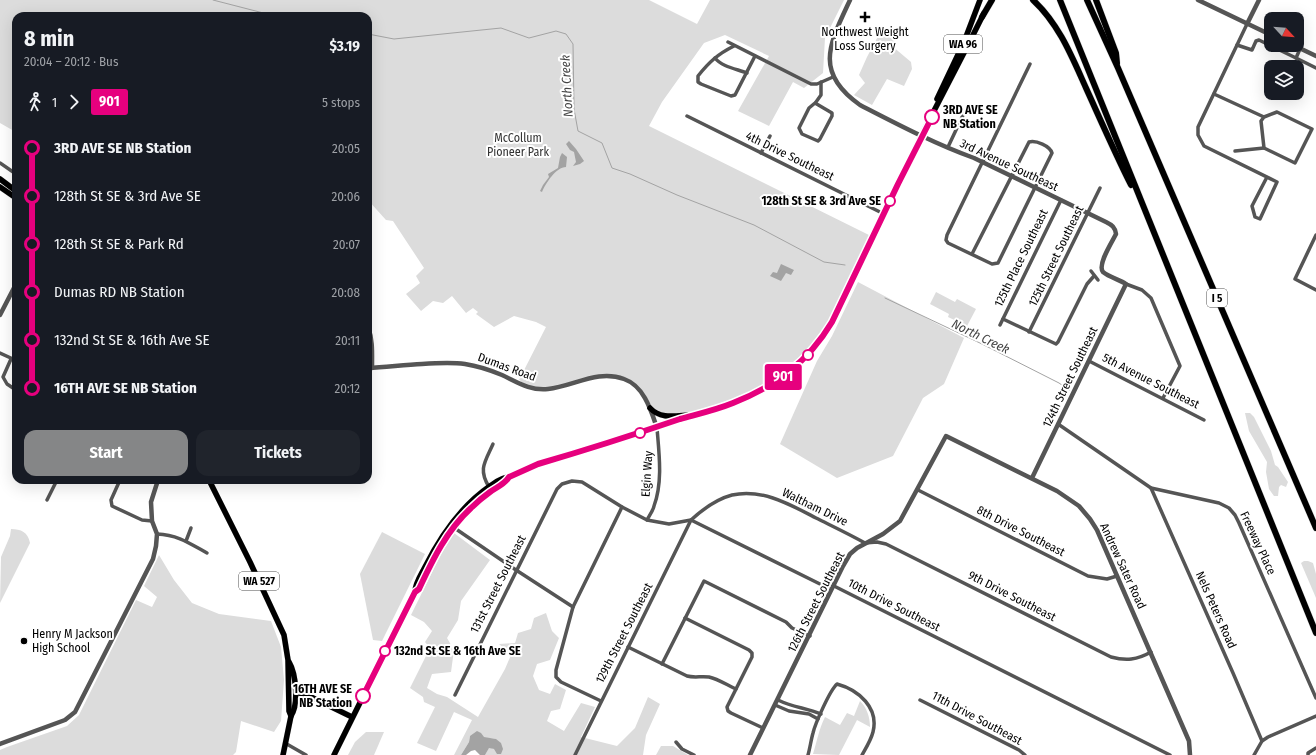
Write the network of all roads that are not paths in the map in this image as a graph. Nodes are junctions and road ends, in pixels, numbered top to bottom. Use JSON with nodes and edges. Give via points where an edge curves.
{"nodes":[{"id":1,"x":850,"y":0,"type":"edge"},
{"id":2,"x":980,"y":0,"type":"edge"},
{"id":3,"x":989,"y":0,"type":"edge"},
{"id":4,"x":992,"y":0,"type":"edge"},
{"id":5,"x":1033,"y":0,"type":"edge"},
{"id":6,"x":1060,"y":0,"type":"edge"},
{"id":7,"x":1087,"y":0,"type":"edge"},
{"id":8,"x":1096,"y":0,"type":"edge"},
{"id":9,"x":1198,"y":0,"type":"edge"},
{"id":10,"x":1259,"y":0,"type":"edge"},
{"id":11,"x":982,"y":17,"type":"junction"},
{"id":12,"x":1247,"y":24,"type":"junction"},
{"id":13,"x":1264,"y":32,"type":"edge"},
{"id":14,"x":728,"y":42,"type":"dead end"},
{"id":15,"x":964,"y":42,"type":"junction"},
{"id":16,"x":734,"y":46,"type":"junction"},
{"id":17,"x":1237,"y":46,"type":"junction"},
{"id":18,"x":1304,"y":50,"type":"edge"},
{"id":19,"x":1298,"y":52,"type":"edge"},
{"id":20,"x":755,"y":56,"type":"junction"},
{"id":21,"x":1316,"y":56,"type":"edge"},
{"id":22,"x":715,"y":58,"type":"junction"},
{"id":23,"x":1296,"y":58,"type":"junction"},
{"id":24,"x":1030,"y":64,"type":"dead end"},
{"id":25,"x":1118,"y":68,"type":"junction"},
{"id":26,"x":1316,"y":68,"type":"edge"},
{"id":27,"x":955,"y":71,"type":"junction"},
{"id":28,"x":747,"y":74,"type":"junction"},
{"id":29,"x":833,"y":77,"type":"junction"},
{"id":30,"x":821,"y":82,"type":"junction"},
{"id":31,"x":1214,"y":94,"type":"junction"},
{"id":32,"x":815,"y":103,"type":"junction"},
{"id":33,"x":964,"y":113,"type":"dead end"},
{"id":34,"x":687,"y":116,"type":"dead end"},
{"id":35,"x":1264,"y":117,"type":"junction"},
{"id":36,"x":770,"y":136,"type":"dead end"},
{"id":37,"x":921,"y":136,"type":"junction"},
{"id":38,"x":948,"y":147,"type":"junction"},
{"id":39,"x":1264,"y":148,"type":"junction"},
{"id":40,"x":1235,"y":151,"type":"dead end"},
{"id":41,"x":760,"y":153,"type":"junction"},
{"id":42,"x":982,"y":162,"type":"junction"},
{"id":43,"x":0,"y":163,"type":"edge"},
{"id":44,"x":12,"y":171,"type":"edge"},
{"id":45,"x":1012,"y":176,"type":"junction"},
{"id":46,"x":1267,"y":177,"type":"junction"},
{"id":47,"x":0,"y":179,"type":"edge"},
{"id":48,"x":0,"y":187,"type":"edge"},
{"id":49,"x":1035,"y":187,"type":"junction"},
{"id":50,"x":12,"y":188,"type":"edge"},
{"id":51,"x":1100,"y":188,"type":"dead end"},
{"id":52,"x":12,"y":195,"type":"edge"},
{"id":53,"x":1061,"y":200,"type":"junction"},
{"id":54,"x":1088,"y":213,"type":"junction"},
{"id":55,"x":884,"y":214,"type":"junction"},
{"id":56,"x":1150,"y":222,"type":"junction"},
{"id":57,"x":1316,"y":235,"type":"edge"},
{"id":58,"x":972,"y":254,"type":"junction"},
{"id":59,"x":1090,"y":272,"type":"dead end"},
{"id":60,"x":1094,"y":276,"type":"junction"},
{"id":61,"x":1098,"y":280,"type":"dead end"},
{"id":62,"x":1126,"y":284,"type":"junction"},
{"id":63,"x":1316,"y":290,"type":"edge"},
{"id":64,"x":12,"y":292,"type":"edge"},
{"id":65,"x":0,"y":315,"type":"edge"},
{"id":66,"x":1003,"y":319,"type":"junction"},
{"id":67,"x":1000,"y":325,"type":"dead end"},
{"id":68,"x":1029,"y":332,"type":"junction"},
{"id":69,"x":0,"y":353,"type":"edge"},
{"id":70,"x":11,"y":359,"type":"joint"},
{"id":71,"x":1089,"y":361,"type":"junction"},
{"id":72,"x":372,"y":368,"type":"edge"},
{"id":73,"x":12,"y":388,"type":"edge"},
{"id":74,"x":1163,"y":398,"type":"junction"},
{"id":75,"x":650,"y":408,"type":"junction"},
{"id":76,"x":698,"y":414,"type":"junction"},
{"id":77,"x":1204,"y":420,"type":"dead end"},
{"id":78,"x":1058,"y":424,"type":"junction"},
{"id":79,"x":657,"y":428,"type":"junction"},
{"id":80,"x":946,"y":436,"type":"joint"},
{"id":81,"x":494,"y":444,"type":"dead end"},
{"id":82,"x":509,"y":477,"type":"junction"},
{"id":83,"x":1032,"y":478,"type":"junction"},
{"id":84,"x":56,"y":484,"type":"edge"},
{"id":85,"x":118,"y":484,"type":"edge"},
{"id":86,"x":157,"y":484,"type":"edge"},
{"id":87,"x":211,"y":484,"type":"edge"},
{"id":88,"x":489,"y":487,"type":"junction"},
{"id":89,"x":1151,"y":488,"type":"junction"},
{"id":90,"x":918,"y":490,"type":"junction"},
{"id":91,"x":47,"y":500,"type":"dead end"},
{"id":92,"x":622,"y":508,"type":"junction"},
{"id":93,"x":152,"y":520,"type":"junction"},
{"id":94,"x":647,"y":520,"type":"junction"},
{"id":95,"x":691,"y":520,"type":"junction"},
{"id":96,"x":453,"y":527,"type":"junction"},
{"id":97,"x":191,"y":528,"type":"dead end"},
{"id":98,"x":1316,"y":528,"type":"edge"},
{"id":99,"x":157,"y":534,"type":"junction"},
{"id":100,"x":186,"y":541,"type":"junction"},
{"id":101,"x":865,"y":543,"type":"junction"},
{"id":102,"x":207,"y":554,"type":"dead end"},
{"id":103,"x":516,"y":570,"type":"junction"},
{"id":104,"x":1117,"y":576,"type":"junction"},
{"id":105,"x":834,"y":586,"type":"junction"},
{"id":106,"x":415,"y":592,"type":"junction"},
{"id":107,"x":573,"y":607,"type":"junction"},
{"id":108,"x":685,"y":618,"type":"junction"},
{"id":109,"x":1316,"y":633,"type":"edge"},
{"id":110,"x":810,"y":636,"type":"junction"},
{"id":111,"x":628,"y":647,"type":"junction"},
{"id":112,"x":1151,"y":652,"type":"junction"},
{"id":113,"x":288,"y":660,"type":"junction"},
{"id":114,"x":662,"y":664,"type":"junction"},
{"id":115,"x":289,"y":676,"type":"junction"},
{"id":116,"x":736,"y":689,"type":"junction"},
{"id":117,"x":296,"y":692,"type":"junction"},
{"id":118,"x":455,"y":695,"type":"dead end"},
{"id":119,"x":1316,"y":698,"type":"edge"},
{"id":120,"x":778,"y":700,"type":"junction"},
{"id":121,"x":920,"y":700,"type":"dead end"},
{"id":122,"x":601,"y":701,"type":"junction"},
{"id":123,"x":775,"y":705,"type":"junction"},
{"id":124,"x":821,"y":714,"type":"junction"},
{"id":125,"x":290,"y":716,"type":"junction"},
{"id":126,"x":1316,"y":716,"type":"edge"},
{"id":127,"x":352,"y":717,"type":"junction"},
{"id":128,"x":818,"y":719,"type":"junction"},
{"id":129,"x":763,"y":728,"type":"junction"},
{"id":130,"x":1262,"y":741,"type":"junction"},
{"id":131,"x":676,"y":742,"type":"dead end"},
{"id":132,"x":285,"y":743,"type":"junction"},
{"id":133,"x":0,"y":744,"type":"edge"},
{"id":134,"x":1316,"y":748,"type":"edge"},
{"id":135,"x":1308,"y":754,"type":"edge"},
{"id":136,"x":283,"y":755,"type":"edge"},
{"id":137,"x":306,"y":755,"type":"edge"},
{"id":138,"x":334,"y":755,"type":"edge"},
{"id":139,"x":575,"y":755,"type":"edge"},
{"id":140,"x":694,"y":755,"type":"edge"},
{"id":141,"x":750,"y":755,"type":"edge"},
{"id":142,"x":808,"y":755,"type":"edge"},
{"id":143,"x":862,"y":755,"type":"edge"},
{"id":144,"x":1024,"y":755,"type":"edge"},
{"id":145,"x":1170,"y":755,"type":"edge"},
{"id":146,"x":1190,"y":755,"type":"edge"},
{"id":147,"x":1254,"y":755,"type":"edge"}],
"edges":[{"from":1,"to":29,"type":"street","via":[[829,52]]},
{"from":2,"to":15,"type":"main road","number":"WA 96"},
{"from":3,"to":11,"type":"main road","number":"WA 96"},
{"from":4,"to":11,"type":"highway"},
{"from":5,"to":56,"type":"highway","via":[[1050,18],[1065,43]]},
{"from":6,"to":56,"type":"highway"},
{"from":7,"to":25,"type":"highway","number":"I 5"},
{"from":8,"to":25,"type":"highway","via":[[1116,53]]},
{"from":9,"to":12,"type":"street"},
{"from":10,"to":12,"type":"street"},
{"from":11,"to":27,"type":"main road","number":"WA 96"},
{"from":12,"to":13,"type":"street"},
{"from":12,"to":17,"type":"street"},
{"from":14,"to":16,"type":"street"},
{"from":15,"to":27,"type":"main road"},
{"from":15,"to":37,"type":"main road","number":"WA 96"},
{"from":16,"to":20,"type":"street"},
{"from":16,"to":22,"type":"street"},
{"from":17,"to":23,"type":"street","via":[[1252,50],[1259,40]]},
{"from":17,"to":31,"type":"street"},
{"from":18,"to":21,"type":"street"},
{"from":19,"to":23,"type":"street"},
{"from":20,"to":28,"type":"street"},
{"from":20,"to":30,"type":"street","via":[[811,84]]},
{"from":22,"to":28,"type":"street","via":[[726,66]]},
{"from":22,"to":28,"type":"street","via":[[698,76],[698,82],[701,84],[731,96],[735,95]]},
{"from":23,"to":26,"type":"street"},
{"from":24,"to":42,"type":"street"},
{"from":25,"to":98,"type":"highway","number":"I 5"},
{"from":27,"to":37,"type":"main road","number":"WA 96"},
{"from":29,"to":30,"type":"street"},
{"from":29,"to":37,"type":"street","name":"3rd Avenue Southeast","via":[[845,94],[860,105]]},
{"from":30,"to":32,"type":"street","via":[[821,95]]},
{"from":31,"to":35,"type":"street"},
{"from":31,"to":46,"type":"street","via":[[1198,127],[1198,135],[1204,146]]},
{"from":32,"to":32,"type":"street","via":[[809,108],[799,128],[802,134],[818,141],[832,113]]},
{"from":33,"to":38,"type":"street"},
{"from":34,"to":41,"type":"street","name":"4th Drive Southeast"},
{"from":35,"to":39,"type":"street","via":[[1261,121]]},
{"from":35,"to":39,"type":"street","via":[[1277,112],[1312,129],[1295,163]]},
{"from":36,"to":41,"type":"street"},
{"from":37,"to":38,"type":"street","name":"3rd Avenue Southeast"},
{"from":37,"to":55,"type":"main road","number":"WA 96"},
{"from":38,"to":42,"type":"street","name":"3rd Avenue Southeast"},
{"from":39,"to":40,"type":"street"},
{"from":41,"to":55,"type":"street","name":"4th Drive Southeast"},
{"from":42,"to":45,"type":"street","name":"3rd Avenue Southeast"},
{"from":42,"to":58,"type":"street","via":[[946,240]]},
{"from":43,"to":44,"type":"street"},
{"from":45,"to":49,"type":"street","name":"3rd Avenue Southeast"},
{"from":45,"to":49,"type":"street","via":[[1029,142],[1034,141],[1049,148],[1052,153]]},
{"from":45,"to":58,"type":"street"},
{"from":46,"to":46,"type":"street","via":[[1277,182],[1260,219],[1256,217],[1252,206]]},
{"from":47,"to":50,"type":"main road"},
{"from":48,"to":52,"type":"main road"},
{"from":49,"to":53,"type":"street","name":"3rd Avenue Southeast"},
{"from":49,"to":58,"type":"street","via":[[998,263],[992,264]]},
{"from":51,"to":54,"type":"street","name":"125th Street Southeast"},
{"from":53,"to":54,"type":"street","name":"3rd Avenue Southeast"},
{"from":53,"to":66,"type":"street","name":"125th Place Southeast"},
{"from":54,"to":62,"type":"street","name":"3rd Avenue Southeast","via":[[1116,229],[1101,267],[1102,271]]},
{"from":54,"to":68,"type":"street","name":"125th Street Southeast"},
{"from":55,"to":76,"type":"main road","number":"WA 96","via":[[832,322],[810,353],[785,376],[768,387],[732,404]]},
{"from":56,"to":109,"type":"highway"},
{"from":57,"to":63,"type":"street","via":[[1294,279]]},
{"from":59,"to":60,"type":"street"},
{"from":60,"to":61,"type":"street"},
{"from":60,"to":68,"type":"street","via":[[1087,284],[1056,344]]},
{"from":62,"to":71,"type":"street","name":"124th Street Southeast"},
{"from":62,"to":74,"type":"street","via":[[1142,290],[1151,298],[1180,366]]},
{"from":64,"to":65,"type":"street"},
{"from":66,"to":67,"type":"street","name":"125th Place Southeast"},
{"from":66,"to":68,"type":"street"},
{"from":69,"to":70,"type":"street"},
{"from":70,"to":73,"type":"street","via":[[3,377],[6,384]]},
{"from":71,"to":74,"type":"street","name":"5th Avenue Southeast"},
{"from":71,"to":78,"type":"street","name":"124th Street Southeast"},
{"from":72,"to":75,"type":"street","name":"Dumas Road","via":[[463,363],[484,368],[536,389],[553,388],[594,377],[614,376],[634,384]]},
{"from":74,"to":77,"type":"street","name":"5th Avenue Southeast"},
{"from":75,"to":76,"type":"main road","via":[[664,416]]},
{"from":75,"to":79,"type":"street","name":"Dumas Road"},
{"from":76,"to":79,"type":"main road","number":"WA 96"},
{"from":78,"to":83,"type":"street","name":"124th Street Southeast"},
{"from":78,"to":89,"type":"street","name":"Freeway Place"},
{"from":79,"to":82,"type":"main road","number":"WA 96","via":[[538,464]]},
{"from":79,"to":94,"type":"street","name":"Elgin Way","via":[[660,457],[657,493]]},
{"from":80,"to":83,"type":"street","name":"Andrew Sater Road"},
{"from":80,"to":90,"type":"street","name":"126th Street Southeast"},
{"from":81,"to":88,"type":"street","via":[[484,465],[483,478]]},
{"from":82,"to":88,"type":"main road","number":"WA 96","via":[[504,477]]},
{"from":82,"to":96,"type":"main road","number":"WA 96","via":[[470,508]]},
{"from":83,"to":104,"type":"street","name":"Andrew Sater Road","via":[[1079,506],[1097,530]]},
{"from":84,"to":91,"type":"street"},
{"from":85,"to":93,"type":"street","via":[[111,500],[112,506],[142,520]]},
{"from":86,"to":93,"type":"street","via":[[151,502]]},
{"from":87,"to":113,"type":"main road","number":"WA 527","via":[[284,635]]},
{"from":88,"to":106,"type":"main road","number":"WA 96","via":[[466,506],[450,525],[427,562],[415,586]]},
{"from":89,"to":119,"type":"street","name":"Freeway Place","via":[[1219,503],[1235,515]]},
{"from":89,"to":130,"type":"street","name":"Nels Peters Road"},
{"from":90,"to":101,"type":"street","name":"126th Street Southeast","via":[[900,521]]},
{"from":90,"to":104,"type":"street","name":"8th Drive Southeast","via":[[1088,576],[1107,579]]},
{"from":92,"to":94,"type":"street"},
{"from":92,"to":103,"type":"street","name":"131st Street Southeast","via":[[582,482],[562,484],[557,489]]},
{"from":92,"to":107,"type":"street"},
{"from":93,"to":99,"type":"street"},
{"from":94,"to":95,"type":"street","via":[[669,524]]},
{"from":95,"to":101,"type":"street","name":"Waltham Drive","via":[[715,502],[732,495],[758,494],[785,502]]},
{"from":95,"to":105,"type":"street","name":"10th Drive Southeast","via":[[824,586]]},
{"from":95,"to":111,"type":"street","name":"129th Street Southeast"},
{"from":96,"to":103,"type":"street"},
{"from":96,"to":106,"type":"main road","number":"WA 96"},
{"from":97,"to":100,"type":"street"},
{"from":99,"to":100,"type":"street","via":[[169,534]]},
{"from":99,"to":133,"type":"street","via":[[153,559],[75,712],[65,720]]},
{"from":100,"to":102,"type":"street"},
{"from":101,"to":105,"type":"street","name":"126th Street Southeast","via":[[850,554]]},
{"from":101,"to":112,"type":"street","name":"9th Drive Southeast","via":[[886,544],[1110,657],[1130,660],[1141,658]]},
{"from":103,"to":107,"type":"street"},
{"from":103,"to":118,"type":"street","name":"131st Street Southeast"},
{"from":104,"to":112,"type":"street","name":"Andrew Sater Road"},
{"from":105,"to":110,"type":"street","name":"126th Street Southeast"},
{"from":105,"to":145,"type":"street","name":"10th Drive Southeast"},
{"from":106,"to":127,"type":"main road","number":"WA 96"},
{"from":107,"to":122,"type":"street","via":[[556,677],[561,682]]},
{"from":108,"to":110,"type":"street","via":[[704,581]]},
{"from":108,"to":114,"type":"street"},
{"from":108,"to":116,"type":"street","via":[[752,653]]},
{"from":110,"to":120,"type":"street","name":"126th Street Southeast"},
{"from":111,"to":114,"type":"street"},
{"from":111,"to":122,"type":"street","name":"129th Street Southeast"},
{"from":112,"to":146,"type":"street","name":"Andrew Sater Road","via":[[1189,741]]},
{"from":113,"to":115,"type":"main road","number":"WA 527"},
{"from":113,"to":117,"type":"main road","number":"WA 527","via":[[293,669]]},
{"from":114,"to":116,"type":"street","via":[[687,676],[705,676]]},
{"from":115,"to":117,"type":"main road"},
{"from":115,"to":125,"type":"main road","number":"WA 527"},
{"from":116,"to":129,"type":"street","via":[[727,707],[728,711]]},
{"from":117,"to":125,"type":"main road","number":"WA 527","via":[[294,712]]},
{"from":117,"to":127,"type":"main road"},
{"from":120,"to":123,"type":"street","name":"126th Street Southeast"},
{"from":120,"to":124,"type":"street","via":[[789,706]]},
{"from":121,"to":144,"type":"street","name":"11th Drive Southeast","via":[[1019,750]]},
{"from":122,"to":139,"type":"street","name":"129th Street Southeast"},
{"from":123,"to":128,"type":"street"},
{"from":123,"to":129,"type":"street","name":"126th Street Southeast"},
{"from":124,"to":128,"type":"street"},
{"from":124,"to":143,"type":"street","via":[[837,684],[865,700],[873,715],[873,731]]},
{"from":125,"to":132,"type":"main road","number":"WA 527"},
{"from":126,"to":130,"type":"street"},
{"from":127,"to":138,"type":"main road","number":"WA 96"},
{"from":128,"to":142,"type":"street"},
{"from":129,"to":141,"type":"street","name":"126th Street Southeast"},
{"from":130,"to":147,"type":"street"},
{"from":131,"to":140,"type":"street","via":[[682,749]]},
{"from":132,"to":136,"type":"main road","number":"WA 527"},
{"from":132,"to":137,"type":"street"},
{"from":134,"to":135,"type":"street"}]}
